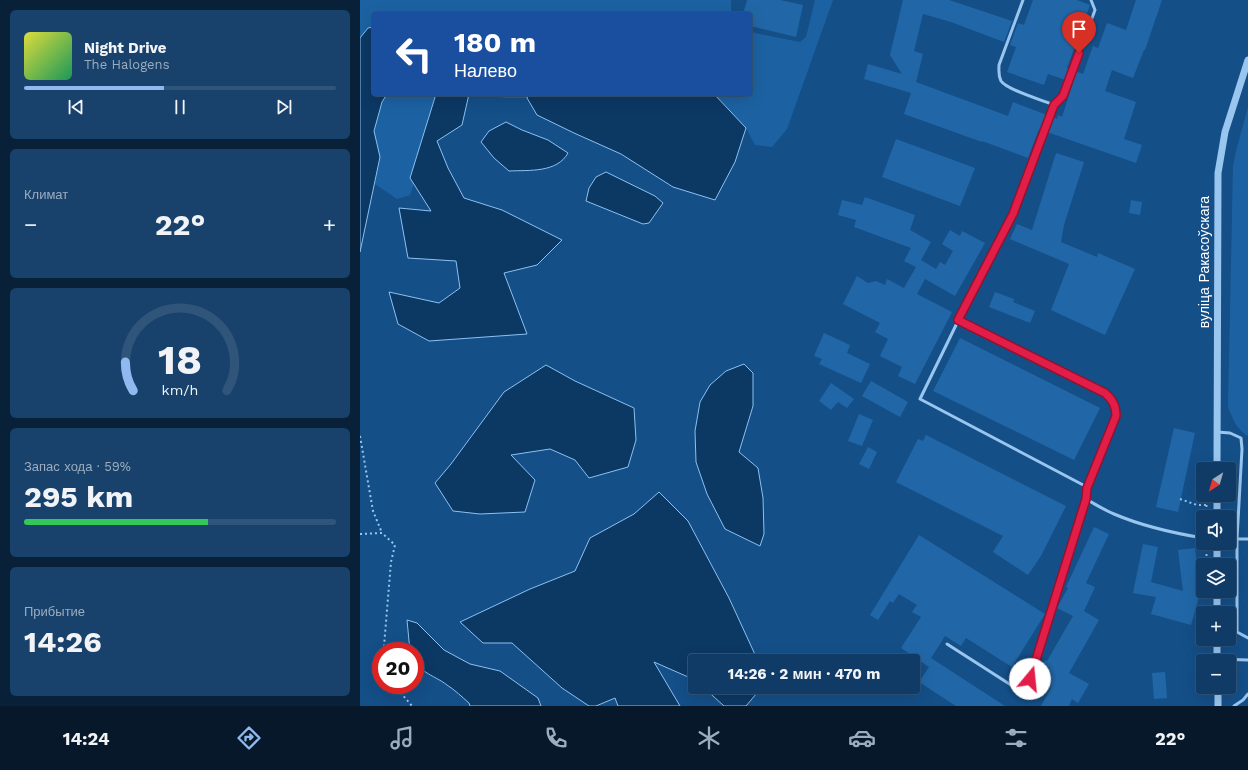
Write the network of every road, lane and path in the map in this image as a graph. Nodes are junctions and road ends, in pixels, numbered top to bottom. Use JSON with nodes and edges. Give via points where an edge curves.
{"nodes":[{"id":1,"x":1023,"y":0,"type":"edge"},
{"id":2,"x":1091,"y":0,"type":"edge"},
{"id":3,"x":1248,"y":60,"type":"edge"},
{"id":4,"x":1054,"y":105,"type":"junction"},
{"id":5,"x":958,"y":320,"type":"junction"},
{"id":6,"x":1217,"y":432,"type":"junction"},
{"id":7,"x":360,"y":436,"type":"edge"},
{"id":8,"x":1217,"y":462,"type":"edge"},
{"id":9,"x":1087,"y":488,"type":"junction"},
{"id":10,"x":1086,"y":499,"type":"junction"},
{"id":11,"x":1180,"y":499,"type":"dead end"},
{"id":12,"x":1206,"y":502,"type":"edge"},
{"id":13,"x":1206,"y":505,"type":"junction"},
{"id":14,"x":1206,"y":510,"type":"edge"},
{"id":15,"x":382,"y":533,"type":"junction"},
{"id":16,"x":360,"y":534,"type":"edge"},
{"id":17,"x":1196,"y":537,"type":"edge"},
{"id":18,"x":1237,"y":539,"type":"junction"},
{"id":19,"x":1248,"y":539,"type":"edge"},
{"id":20,"x":1248,"y":638,"type":"edge"},
{"id":21,"x":384,"y":642,"type":"edge"},
{"id":22,"x":947,"y":644,"type":"dead end"},
{"id":23,"x":1236,"y":660,"type":"edge"},
{"id":24,"x":1248,"y":660,"type":"edge"},
{"id":25,"x":402,"y":694,"type":"edge"},
{"id":26,"x":1218,"y":694,"type":"edge"},
{"id":27,"x":1248,"y":694,"type":"edge"},
{"id":28,"x":412,"y":706,"type":"edge"},
{"id":29,"x":1218,"y":706,"type":"edge"},
{"id":30,"x":1234,"y":706,"type":"edge"}],
"edges":[{"from":1,"to":4,"type":"lane","via":[[998,73],[1005,85],[1010,88]]},
{"from":2,"to":4,"type":"lane","via":[[1095,10],[1063,96]]},
{"from":3,"to":6,"type":"street","name":"вуліца Ракасоўскага","via":[[1225,132],[1218,173]]},
{"from":4,"to":5,"type":"lane","via":[[1013,214]]},
{"from":5,"to":9,"type":"lane","via":[[1105,393],[1111,399],[1115,405],[1116,416]]},
{"from":5,"to":9,"type":"lane","via":[[920,399]]},
{"from":6,"to":8,"type":"street","name":"вуліца Ракасоўскага"},
{"from":6,"to":18,"type":"lane","via":[[1230,433],[1241,438]]},
{"from":7,"to":15,"type":"path","via":[[373,511]]},
{"from":9,"to":10,"type":"lane"},
{"from":10,"to":17,"type":"lane","via":[[1113,514]]},
{"from":10,"to":22,"type":"lane","via":[[1025,694]]},
{"from":11,"to":13,"type":"path","via":[[1197,505]]},
{"from":12,"to":13,"type":"path"},
{"from":13,"to":14,"type":"path"},
{"from":15,"to":16,"type":"path"},
{"from":15,"to":21,"type":"path","via":[[395,545],[391,562]]},
{"from":18,"to":19,"type":"lane"},
{"from":18,"to":20,"type":"lane","via":[[1237,632]]},
{"from":23,"to":24,"type":"lane"},
{"from":25,"to":28,"type":"path"},
{"from":26,"to":29,"type":"street"},
{"from":27,"to":30,"type":"lane"}]}
